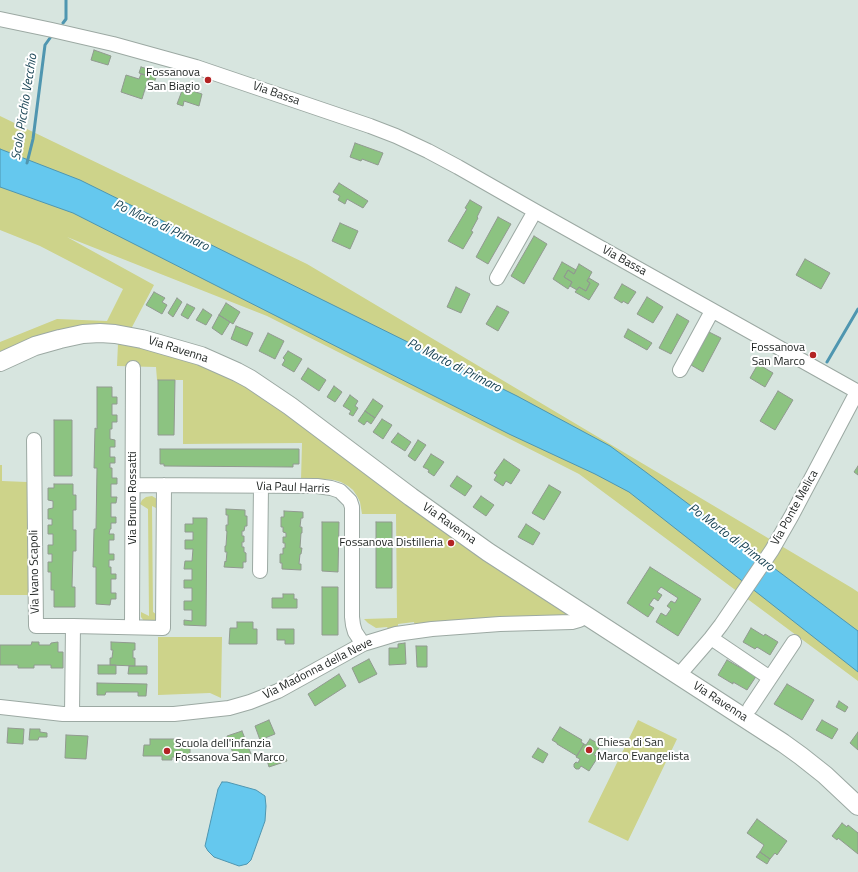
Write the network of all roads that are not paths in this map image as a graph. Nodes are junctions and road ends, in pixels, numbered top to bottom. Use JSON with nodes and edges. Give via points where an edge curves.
{"nodes":[{"id":1,"x":0,"y":19,"type":"edge"},
{"id":2,"x":535,"y":211,"type":"junction"},
{"id":3,"x":497,"y":278,"type":"dead end"},
{"id":4,"x":712,"y":311,"type":"junction"},
{"id":5,"x":3,"y":359,"type":"edge"},
{"id":6,"x":133,"y":368,"type":"dead end"},
{"id":7,"x":680,"y":370,"type":"dead end"},
{"id":8,"x":857,"y":392,"type":"edge"},
{"id":9,"x":34,"y":440,"type":"dead end"},
{"id":10,"x":133,"y":485,"type":"junction"},
{"id":11,"x":164,"y":485,"type":"junction"},
{"id":12,"x":261,"y":486,"type":"junction"},
{"id":13,"x":260,"y":571,"type":"dead end"},
{"id":14,"x":587,"y":616,"type":"junction"},
{"id":15,"x":73,"y":626,"type":"junction"},
{"id":16,"x":132,"y":627,"type":"junction"},
{"id":17,"x":712,"y":638,"type":"junction"},
{"id":18,"x":794,"y":642,"type":"dead end"},
{"id":19,"x":363,"y":644,"type":"junction"},
{"id":20,"x":679,"y":675,"type":"junction"},
{"id":21,"x":770,"y":678,"type":"junction"},
{"id":22,"x":0,"y":707,"type":"edge"},
{"id":23,"x":750,"y":708,"type":"dead end"},
{"id":24,"x":72,"y":714,"type":"junction"},
{"id":25,"x":858,"y":806,"type":"edge"}],
"edges":[{"from":1,"to":2,"type":"street","name":"Via Bassa","via":[[113,44],[196,67],[370,126],[428,151]]},
{"from":2,"to":3,"type":"street"},
{"from":2,"to":4,"type":"street","name":"Via Bassa"},
{"from":4,"to":7,"type":"street"},
{"from":4,"to":8,"type":"street","name":"Via Bassa"},
{"from":5,"to":14,"type":"main road","name":"Via Ravenna","via":[[60,339],[100,333],[142,338],[201,356],[229,368],[290,406],[482,548]]},
{"from":6,"to":10,"type":"street","name":"Via Bruno Rossatti"},
{"from":8,"to":17,"type":"street","name":"Via Ponte Melica","via":[[772,550]]},
{"from":9,"to":15,"type":"street","name":"Via Ivano Scapoli","via":[[36,626]]},
{"from":10,"to":11,"type":"street","name":"Via Paul Harris"},
{"from":10,"to":16,"type":"street","name":"Via Bruno Rossatti"},
{"from":11,"to":12,"type":"street","name":"Via Paul Harris"},
{"from":11,"to":16,"type":"street","via":[[163,628]]},
{"from":12,"to":13,"type":"street"},
{"from":12,"to":19,"type":"street","name":"Via Paul Harris","via":[[331,488],[340,491],[350,501],[352,617],[355,632]]},
{"from":14,"to":19,"type":"street","name":"Via Madonna della Neve","via":[[572,622],[500,624],[413,631]]},
{"from":14,"to":20,"type":"main road","name":"Via Ravenna"},
{"from":15,"to":16,"type":"street"},
{"from":15,"to":24,"type":"street"},
{"from":17,"to":20,"type":"street","name":"Via Ponte Melica"},
{"from":17,"to":21,"type":"street"},
{"from":18,"to":21,"type":"street"},
{"from":19,"to":24,"type":"street","name":"Via Madonna della Neve","via":[[278,691],[230,708],[174,714]]},
{"from":20,"to":25,"type":"main road","name":"Via Ravenna","via":[[801,756]]},
{"from":21,"to":23,"type":"street"},
{"from":22,"to":24,"type":"street","name":"Via Madonna della Neve"}]}
